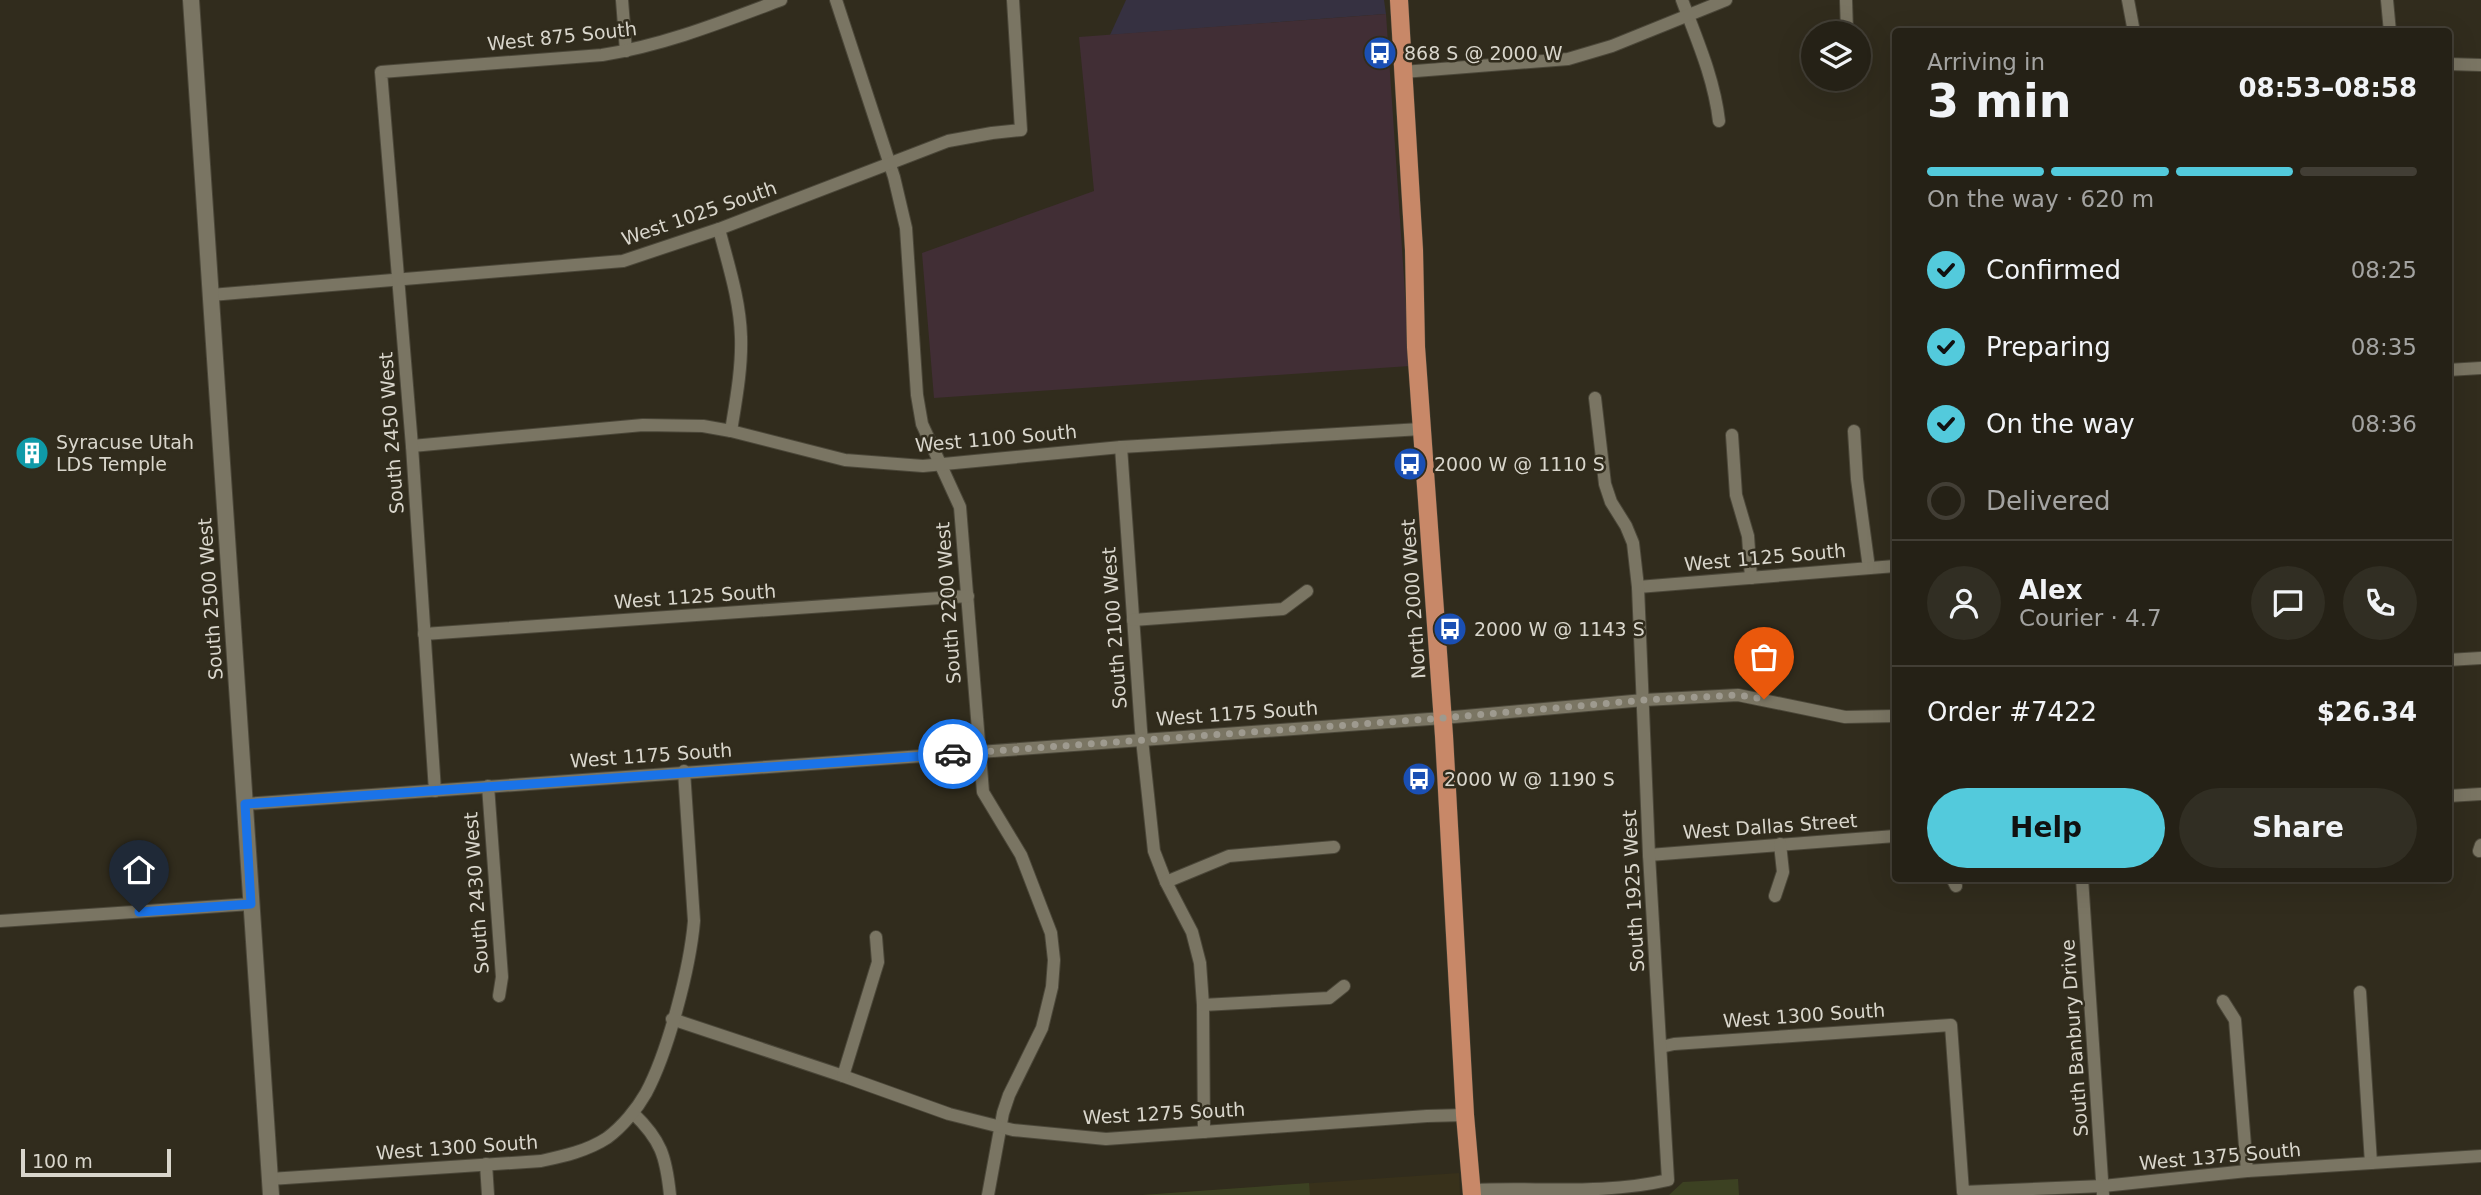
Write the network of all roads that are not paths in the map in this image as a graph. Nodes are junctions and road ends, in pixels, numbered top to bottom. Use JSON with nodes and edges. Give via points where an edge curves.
{"nodes":[{"id":1,"x":191,"y":0,"type":"edge"},
{"id":2,"x":622,"y":0,"type":"edge"},
{"id":3,"x":781,"y":0,"type":"edge"},
{"id":4,"x":836,"y":0,"type":"edge"},
{"id":5,"x":1013,"y":0,"type":"edge"},
{"id":6,"x":1398,"y":0,"type":"edge"},
{"id":7,"x":1682,"y":0,"type":"edge"},
{"id":8,"x":1727,"y":0,"type":"edge"},
{"id":9,"x":1846,"y":0,"type":"edge"},
{"id":10,"x":2128,"y":0,"type":"edge"},
{"id":11,"x":2388,"y":0,"type":"edge"},
{"id":12,"x":1688,"y":16,"type":"junction"},
{"id":13,"x":1847,"y":21,"type":"edge"},
{"id":14,"x":2133,"y":28,"type":"edge"},
{"id":15,"x":2390,"y":28,"type":"edge"},
{"id":16,"x":626,"y":51,"type":"junction"},
{"id":17,"x":2452,"y":64,"type":"edge"},
{"id":18,"x":2481,"y":65,"type":"edge"},
{"id":19,"x":381,"y":72,"type":"joint"},
{"id":20,"x":1403,"y":72,"type":"junction"},
{"id":21,"x":1719,"y":121,"type":"dead end"},
{"id":22,"x":890,"y":162,"type":"junction"},
{"id":23,"x":719,"y":229,"type":"junction"},
{"id":24,"x":398,"y":279,"type":"junction"},
{"id":25,"x":211,"y":295,"type":"junction"},
{"id":26,"x":2481,"y":368,"type":"edge"},
{"id":27,"x":2452,"y":370,"type":"edge"},
{"id":28,"x":1595,"y":398,"type":"dead end"},
{"id":29,"x":1421,"y":429,"type":"junction"},
{"id":30,"x":731,"y":430,"type":"junction"},
{"id":31,"x":1854,"y":431,"type":"dead end"},
{"id":32,"x":1732,"y":435,"type":"dead end"},
{"id":33,"x":412,"y":446,"type":"junction"},
{"id":34,"x":1121,"y":447,"type":"junction"},
{"id":35,"x":939,"y":464,"type":"junction"},
{"id":36,"x":1892,"y":566,"type":"edge"},
{"id":37,"x":1870,"y":568,"type":"junction"},
{"id":38,"x":1751,"y":578,"type":"junction"},
{"id":39,"x":1638,"y":587,"type":"junction"},
{"id":40,"x":1307,"y":591,"type":"dead end"},
{"id":41,"x":968,"y":596,"type":"junction"},
{"id":42,"x":1133,"y":620,"type":"junction"},
{"id":43,"x":424,"y":634,"type":"junction"},
{"id":44,"x":2481,"y":658,"type":"edge"},
{"id":45,"x":2452,"y":660,"type":"edge"},
{"id":46,"x":1644,"y":700,"type":"junction"},
{"id":47,"x":1892,"y":716,"type":"edge"},
{"id":48,"x":1443,"y":718,"type":"junction"},
{"id":49,"x":1142,"y":739,"type":"junction"},
{"id":50,"x":978,"y":752,"type":"junction"},
{"id":51,"x":684,"y":771,"type":"junction"},
{"id":52,"x":488,"y":786,"type":"junction"},
{"id":53,"x":435,"y":790,"type":"junction"},
{"id":54,"x":2481,"y":794,"type":"edge"},
{"id":55,"x":2452,"y":796,"type":"edge"},
{"id":56,"x":245,"y":804,"type":"junction"},
{"id":57,"x":1892,"y":836,"type":"edge"},
{"id":58,"x":1780,"y":844,"type":"junction"},
{"id":59,"x":1334,"y":847,"type":"dead end"},
{"id":60,"x":1649,"y":855,"type":"junction"},
{"id":61,"x":2082,"y":882,"type":"edge"},
{"id":62,"x":1166,"y":883,"type":"junction"},
{"id":63,"x":1775,"y":896,"type":"dead end"},
{"id":64,"x":251,"y":904,"type":"junction"},
{"id":65,"x":0,"y":921,"type":"edge"},
{"id":66,"x":876,"y":937,"type":"dead end"},
{"id":67,"x":1344,"y":986,"type":"dead end"},
{"id":68,"x":2360,"y":992,"type":"dead end"},
{"id":69,"x":499,"y":996,"type":"dead end"},
{"id":70,"x":2223,"y":1001,"type":"dead end"},
{"id":71,"x":1203,"y":1005,"type":"junction"},
{"id":72,"x":672,"y":1019,"type":"junction"},
{"id":73,"x":1661,"y":1047,"type":"junction"},
{"id":74,"x":843,"y":1076,"type":"junction"},
{"id":75,"x":633,"y":1112,"type":"junction"},
{"id":76,"x":1465,"y":1115,"type":"junction"},
{"id":77,"x":999,"y":1127,"type":"junction"},
{"id":78,"x":1204,"y":1132,"type":"junction"},
{"id":79,"x":2481,"y":1156,"type":"edge"},
{"id":80,"x":2371,"y":1163,"type":"junction"},
{"id":81,"x":486,"y":1164,"type":"junction"},
{"id":82,"x":2247,"y":1171,"type":"junction"},
{"id":83,"x":270,"y":1187,"type":"edge"},
{"id":84,"x":2103,"y":1191,"type":"edge"},
{"id":85,"x":1963,"y":1192,"type":"joint"},
{"id":86,"x":1472,"y":1193,"type":"edge"},
{"id":87,"x":488,"y":1195,"type":"edge"},
{"id":88,"x":670,"y":1195,"type":"edge"},
{"id":89,"x":988,"y":1195,"type":"edge"}],
"edges":[{"from":1,"to":25,"type":"street","name":"South 2500 West"},
{"from":2,"to":16,"type":"street"},
{"from":3,"to":16,"type":"street","name":"West 875 South","via":[[676,39]]},
{"from":4,"to":22,"type":"street","name":"South 2200 West"},
{"from":5,"to":22,"type":"street","name":"West 1025 South","via":[[1021,130],[948,141]]},
{"from":6,"to":20,"type":"main road","name":"North 2000 West"},
{"from":7,"to":12,"type":"street"},
{"from":8,"to":12,"type":"street"},
{"from":9,"to":13,"type":"street"},
{"from":10,"to":14,"type":"street"},
{"from":11,"to":15,"type":"street"},
{"from":12,"to":20,"type":"street","via":[[1568,59]]},
{"from":12,"to":21,"type":"street","via":[[1710,74]]},
{"from":16,"to":19,"type":"street","name":"West 875 South"},
{"from":17,"to":18,"type":"street"},
{"from":19,"to":24,"type":"street","name":"South 2450 West"},
{"from":20,"to":29,"type":"main road","name":"North 2000 West"},
{"from":22,"to":23,"type":"street","name":"West 1025 South"},
{"from":22,"to":35,"type":"street","name":"South 2200 West","via":[[906,228],[917,395],[922,424]]},
{"from":23,"to":24,"type":"street","name":"West 1025 South","via":[[623,261]]},
{"from":23,"to":30,"type":"street","via":[[735,289],[741,336]]},
{"from":24,"to":25,"type":"street","name":"West 1025 South"},
{"from":24,"to":33,"type":"street","name":"South 2450 West"},
{"from":25,"to":56,"type":"street","name":"South 2500 West"},
{"from":26,"to":27,"type":"street"},
{"from":28,"to":39,"type":"street","name":"South 1925 West","via":[[1605,484],[1633,543]]},
{"from":29,"to":34,"type":"street","name":"West 1100 South"},
{"from":29,"to":48,"type":"main road","name":"North 2000 West"},
{"from":30,"to":33,"type":"street","name":"West 1100 South","via":[[643,425]]},
{"from":30,"to":35,"type":"street","name":"West 1100 South","via":[[845,460]]},
{"from":31,"to":37,"type":"street"},
{"from":32,"to":38,"type":"street","via":[[1736,495],[1748,536]]},
{"from":33,"to":43,"type":"street","name":"South 2450 West"},
{"from":34,"to":35,"type":"street","name":"West 1100 South"},
{"from":34,"to":42,"type":"street","name":"South 2100 West"},
{"from":35,"to":41,"type":"street","name":"South 2200 West","via":[[960,507]]},
{"from":36,"to":37,"type":"street","name":"West 1125 South"},
{"from":37,"to":38,"type":"street","name":"West 1125 South"},
{"from":38,"to":39,"type":"street","name":"West 1125 South"},
{"from":39,"to":46,"type":"street","name":"South 1925 West"},
{"from":40,"to":42,"type":"street","via":[[1283,608]]},
{"from":41,"to":43,"type":"street","name":"West 1125 South"},
{"from":41,"to":50,"type":"street","name":"South 2200 West"},
{"from":42,"to":49,"type":"street","name":"South 2100 West"},
{"from":43,"to":53,"type":"street","name":"South 2450 West"},
{"from":44,"to":45,"type":"street"},
{"from":46,"to":47,"type":"street","name":"West 1175 South","via":[[1738,695],[1844,717]]},
{"from":46,"to":48,"type":"street","name":"West 1175 South"},
{"from":46,"to":60,"type":"street","name":"South 1925 West"},
{"from":48,"to":49,"type":"street","name":"West 1175 South"},
{"from":48,"to":76,"type":"main road","name":"North 2000 West"},
{"from":49,"to":50,"type":"street","name":"West 1175 South"},
{"from":49,"to":62,"type":"street","name":"South 2100 West","via":[[1154,851]]},
{"from":50,"to":51,"type":"street","name":"West 1175 South"},
{"from":50,"to":77,"type":"street","name":"South 2200 West","via":[[982,792],[1021,855],[1051,933],[1054,960],[1042,1028],[1009,1095]]},
{"from":51,"to":52,"type":"street","name":"West 1175 South"},
{"from":51,"to":72,"type":"street","name":"West 1300 South","via":[[694,922]]},
{"from":52,"to":53,"type":"street","name":"West 1175 South"},
{"from":52,"to":69,"type":"street","name":"South 2430 West","via":[[502,977]]},
{"from":53,"to":56,"type":"street","name":"West 1175 South"},
{"from":54,"to":55,"type":"street"},
{"from":56,"to":64,"type":"street","name":"South 2500 West"},
{"from":57,"to":58,"type":"street","name":"West Dallas Street"},
{"from":58,"to":60,"type":"street","name":"West Dallas Street"},
{"from":58,"to":63,"type":"street","via":[[1783,872]]},
{"from":59,"to":62,"type":"street","via":[[1229,856]]},
{"from":60,"to":73,"type":"street","name":"South 1925 West"},
{"from":61,"to":84,"type":"street","name":"South Banbury Drive"},
{"from":62,"to":71,"type":"street","name":"South 2100 West","via":[[1192,932]]},
{"from":64,"to":65,"type":"street"},
{"from":64,"to":83,"type":"street","name":"South 2500 West"},
{"from":66,"to":74,"type":"street","via":[[878,962]]},
{"from":67,"to":71,"type":"street","via":[[1329,998]]},
{"from":68,"to":80,"type":"street"},
{"from":70,"to":82,"type":"street","via":[[2235,1020]]},
{"from":71,"to":78,"type":"street","name":"South 2100 West"},
{"from":72,"to":74,"type":"street","name":"West 1275 South"},
{"from":72,"to":75,"type":"street","name":"West 1300 South","via":[[646,1092]]},
{"from":73,"to":85,"type":"street","name":"West 1300 South","via":[[1951,1025]]},
{"from":73,"to":86,"type":"street","name":"South 1925 West","via":[[1668,1180],[1559,1191]]},
{"from":74,"to":77,"type":"street","name":"West 1275 South"},
{"from":75,"to":81,"type":"street","name":"West 1300 South","via":[[608,1138],[575,1154]]},
{"from":75,"to":88,"type":"street","via":[[662,1147]]},
{"from":76,"to":78,"type":"street","name":"West 1275 South"},
{"from":76,"to":86,"type":"main road","name":"North 2000 West"},
{"from":77,"to":78,"type":"street","name":"West 1275 South","via":[[1106,1139]]},
{"from":77,"to":89,"type":"street","name":"South 2200 West"},
{"from":79,"to":80,"type":"street","name":"West 1375 South"},
{"from":80,"to":82,"type":"street","name":"West 1375 South"},
{"from":81,"to":83,"type":"street","name":"West 1300 South"},
{"from":81,"to":87,"type":"street"},
{"from":82,"to":84,"type":"street","name":"West 1375 South"},
{"from":84,"to":85,"type":"street","name":"West 1375 South"}]}
